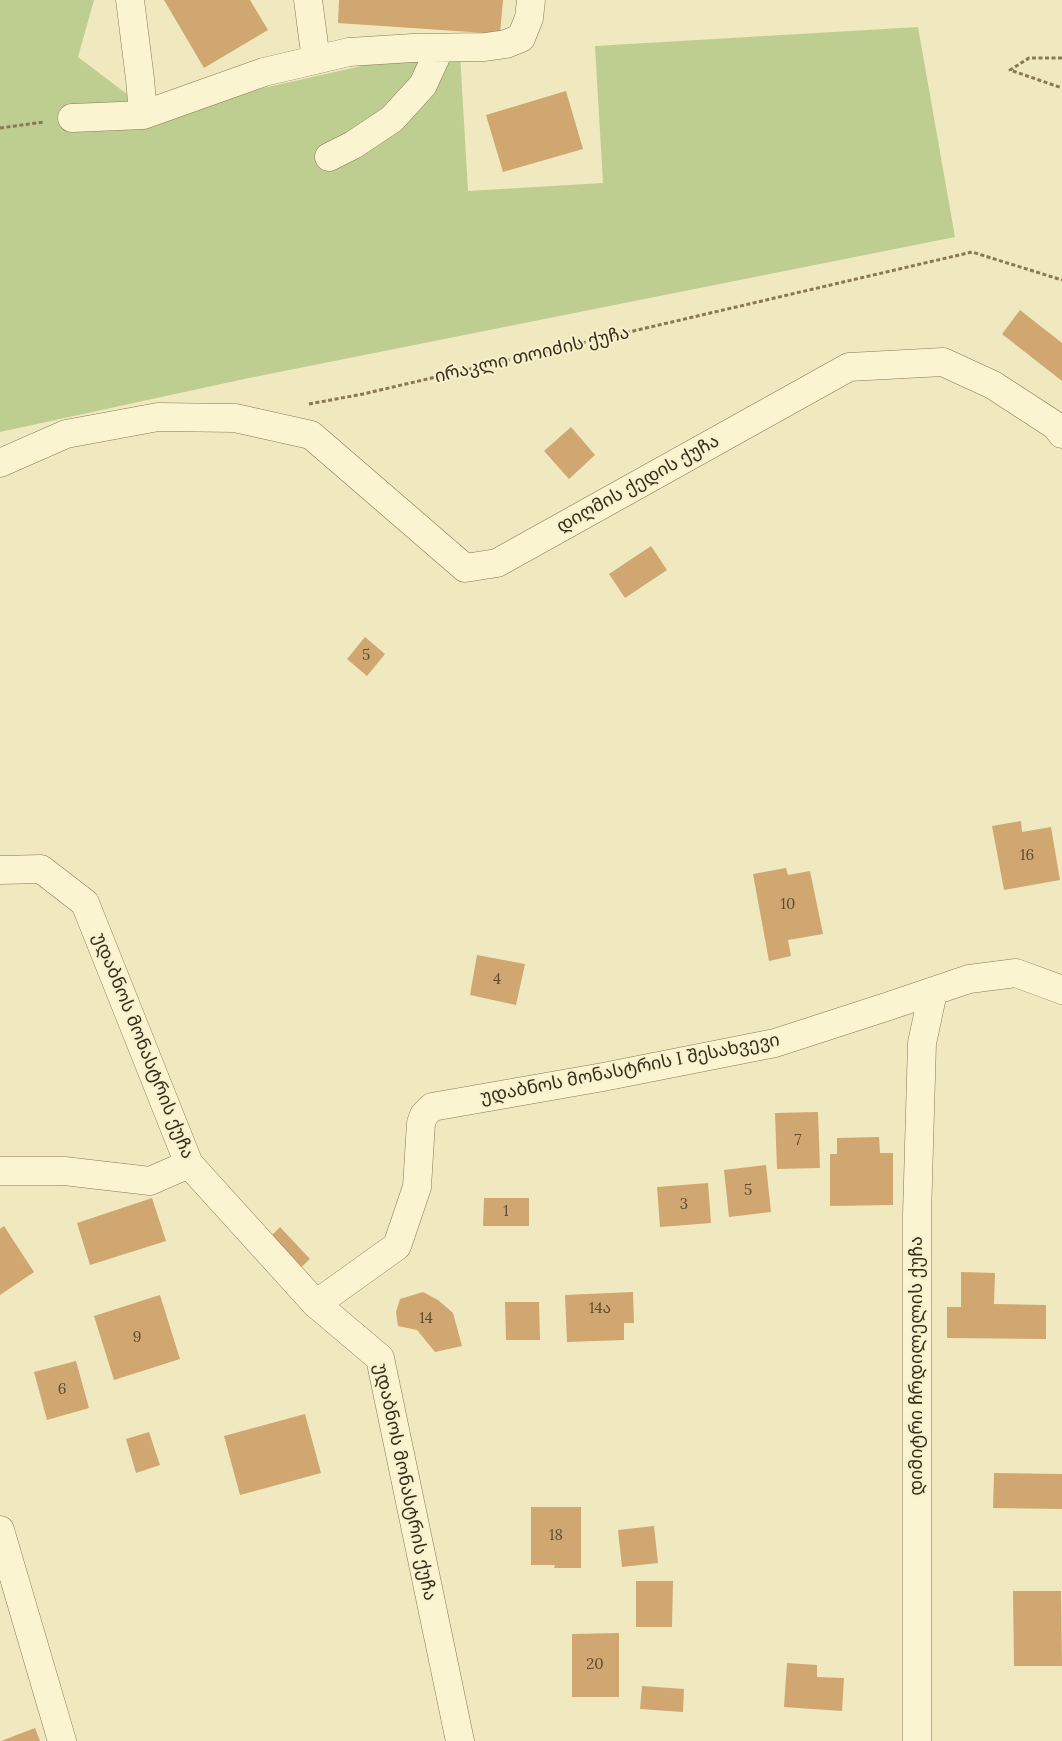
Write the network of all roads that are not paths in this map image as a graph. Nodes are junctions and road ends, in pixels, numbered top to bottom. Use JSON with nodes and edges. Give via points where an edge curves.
{"nodes":[{"id":1,"x":130,"y":0,"type":"edge"},
{"id":2,"x":308,"y":0,"type":"edge"},
{"id":3,"x":531,"y":0,"type":"edge"},
{"id":4,"x":440,"y":48,"type":"junction"},
{"id":5,"x":316,"y":60,"type":"junction"},
{"id":6,"x":142,"y":115,"type":"junction"},
{"id":7,"x":72,"y":118,"type":"road end"},
{"id":8,"x":329,"y":156,"type":"dead end"},
{"id":9,"x":1062,"y":434,"type":"edge"},
{"id":10,"x":0,"y":463,"type":"edge"},
{"id":11,"x":0,"y":870,"type":"edge"},
{"id":12,"x":1062,"y":990,"type":"edge"},
{"id":13,"x":933,"y":992,"type":"junction"},
{"id":14,"x":189,"y":1164,"type":"junction"},
{"id":15,"x":0,"y":1171,"type":"edge"},
{"id":16,"x":316,"y":1304,"type":"junction"},
{"id":17,"x":0,"y":1530,"type":"edge"},
{"id":18,"x":62,"y":1741,"type":"edge"},
{"id":19,"x":460,"y":1741,"type":"edge"},
{"id":20,"x":917,"y":1741,"type":"edge"}],
"edges":[{"from":1,"to":6,"type":"street"},
{"from":2,"to":5,"type":"street"},
{"from":3,"to":4,"type":"street","via":[[529,18],[521,38],[485,47]]},
{"from":4,"to":5,"type":"street","via":[[349,52]]},
{"from":4,"to":8,"type":"street","via":[[423,85],[392,119],[354,146]]},
{"from":5,"to":6,"type":"street","via":[[264,72]]},
{"from":6,"to":7,"type":"street"},
{"from":9,"to":10,"type":"street","name":"დიღმის ქედის ქუჩა","via":[[1056,426],[993,386],[943,362],[849,367],[497,563],[466,568],[311,434],[235,418],[158,417],[66,434]]},
{"from":11,"to":14,"type":"street","name":"უდაბნოს მონასტრის ქუჩა","via":[[41,869],[85,903]]},
{"from":12,"to":13,"type":"street","name":"უდაბნოს მონასტრის I შესახვევი","via":[[1016,973],[968,979]]},
{"from":13,"to":16,"type":"street","name":"უდაბნოს მონასტრის I შესახვევი","via":[[775,1043],[432,1107],[421,1123],[417,1187],[397,1246]]},
{"from":13,"to":20,"type":"street","name":"დიმიტრი ჩრდილელის ქუჩა","via":[[922,1043],[917,1215]]},
{"from":14,"to":15,"type":"street","via":[[150,1181],[64,1171]]},
{"from":14,"to":16,"type":"street","name":"უდაბნოს მონასტრის ქუჩა"},
{"from":16,"to":19,"type":"street","name":"უდაბნოს მონასტრის ქუჩა","via":[[380,1358]]},
{"from":17,"to":18,"type":"street"}]}
